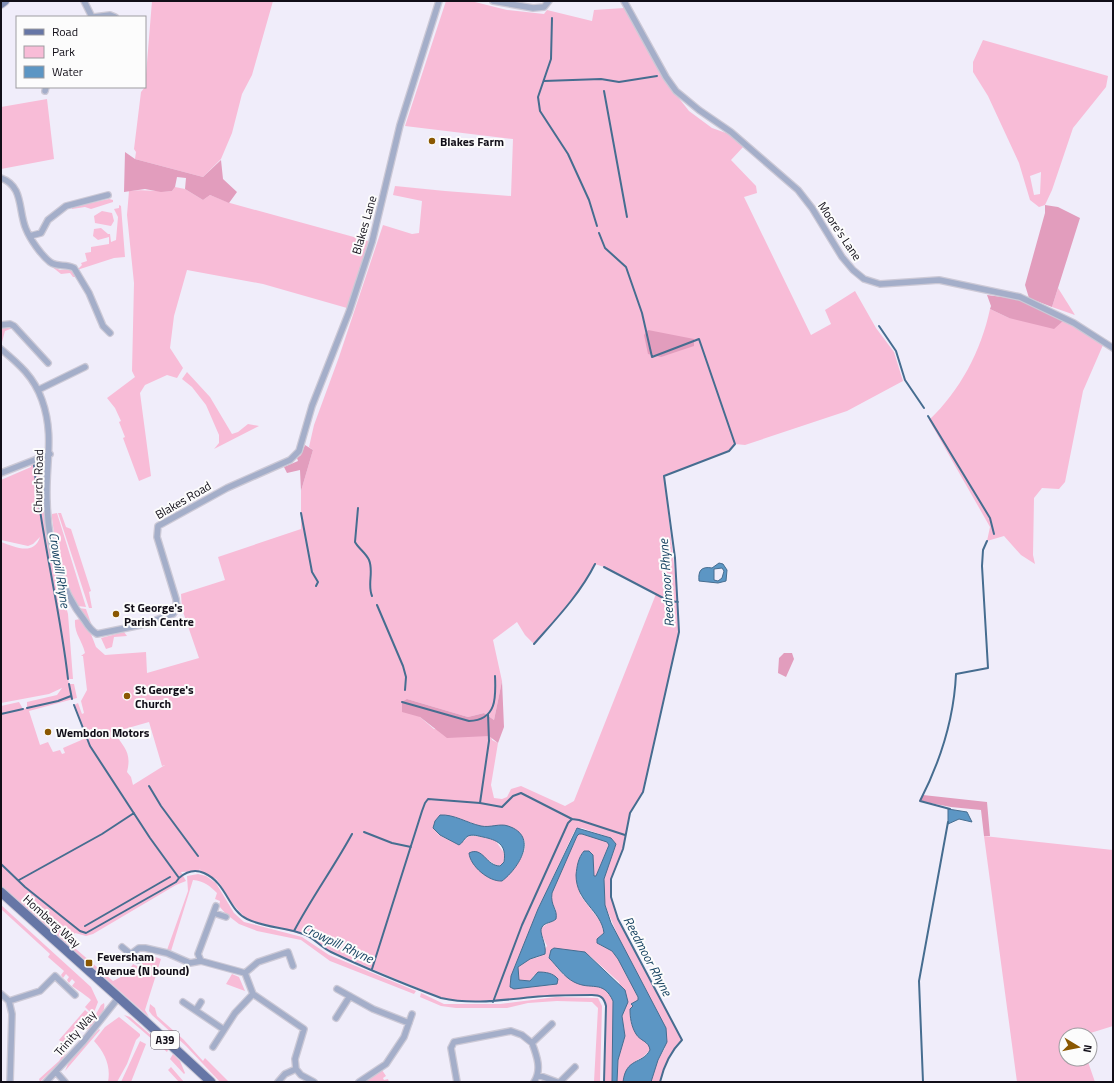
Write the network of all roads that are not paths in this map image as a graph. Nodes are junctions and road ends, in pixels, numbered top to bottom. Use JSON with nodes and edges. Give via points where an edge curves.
{"nodes":[{"id":1,"x":5,"y":1,"type":"edge"},
{"id":2,"x":84,"y":1,"type":"edge"},
{"id":3,"x":439,"y":1,"type":"edge"},
{"id":4,"x":493,"y":1,"type":"edge"},
{"id":5,"x":549,"y":1,"type":"edge"},
{"id":6,"x":624,"y":1,"type":"edge"},
{"id":7,"x":1,"y":4,"type":"edge"},
{"id":8,"x":92,"y":16,"type":"edge"},
{"id":9,"x":102,"y":16,"type":"edge"},
{"id":10,"x":112,"y":16,"type":"edge"},
{"id":11,"x":1,"y":178,"type":"edge"},
{"id":12,"x":108,"y":195,"type":"dead end"},
{"id":13,"x":30,"y":236,"type":"junction"},
{"id":14,"x":1,"y":325,"type":"edge"},
{"id":15,"x":110,"y":333,"type":"dead end"},
{"id":16,"x":1113,"y":348,"type":"edge"},
{"id":17,"x":1,"y":350,"type":"edge"},
{"id":18,"x":48,"y":363,"type":"dead end"},
{"id":19,"x":85,"y":367,"type":"dead end"},
{"id":20,"x":38,"y":390,"type":"junction"},
{"id":21,"x":299,"y":451,"type":"joint"},
{"id":22,"x":50,"y":454,"type":"junction"},
{"id":23,"x":1,"y":472,"type":"edge"},
{"id":24,"x":173,"y":614,"type":"joint"},
{"id":25,"x":1,"y":892,"type":"edge"},
{"id":26,"x":216,"y":906,"type":"dead end"},
{"id":27,"x":214,"y":913,"type":"junction"},
{"id":28,"x":226,"y":917,"type":"dead end"},
{"id":29,"x":122,"y":947,"type":"dead end"},
{"id":30,"x":131,"y":954,"type":"junction"},
{"id":31,"x":138,"y":960,"type":"dead end"},
{"id":32,"x":201,"y":961,"type":"junction"},
{"id":33,"x":293,"y":966,"type":"dead end"},
{"id":34,"x":59,"y":971,"type":"dead end"},
{"id":35,"x":245,"y":973,"type":"junction"},
{"id":36,"x":55,"y":976,"type":"junction"},
{"id":37,"x":337,"y":990,"type":"dead end"},
{"id":38,"x":1,"y":994,"type":"edge"},
{"id":39,"x":253,"y":994,"type":"junction"},
{"id":40,"x":75,"y":995,"type":"dead end"},
{"id":41,"x":350,"y":996,"type":"junction"},
{"id":42,"x":119,"y":997,"type":"junction"},
{"id":43,"x":9,"y":1001,"type":"junction"},
{"id":44,"x":182,"y":1002,"type":"dead end"},
{"id":45,"x":201,"y":1002,"type":"dead end"},
{"id":46,"x":196,"y":1010,"type":"junction"},
{"id":47,"x":412,"y":1014,"type":"dead end"},
{"id":48,"x":336,"y":1018,"type":"dead end"},
{"id":49,"x":409,"y":1023,"type":"junction"},
{"id":50,"x":552,"y":1024,"type":"dead end"},
{"id":51,"x":223,"y":1029,"type":"junction"},
{"id":52,"x":532,"y":1043,"type":"junction"},
{"id":53,"x":213,"y":1047,"type":"dead end"},
{"id":54,"x":575,"y":1067,"type":"dead end"},
{"id":55,"x":296,"y":1069,"type":"junction"},
{"id":56,"x":56,"y":1072,"type":"junction"},
{"id":57,"x":538,"y":1075,"type":"junction"},
{"id":58,"x":10,"y":1082,"type":"edge"},
{"id":59,"x":46,"y":1082,"type":"edge"},
{"id":60,"x":65,"y":1082,"type":"edge"},
{"id":61,"x":211,"y":1082,"type":"edge"},
{"id":62,"x":278,"y":1082,"type":"edge"},
{"id":63,"x":314,"y":1082,"type":"edge"},
{"id":64,"x":359,"y":1082,"type":"edge"},
{"id":65,"x":457,"y":1082,"type":"edge"},
{"id":66,"x":534,"y":1082,"type":"edge"},
{"id":67,"x":557,"y":1082,"type":"edge"},
{"id":68,"x":560,"y":1082,"type":"edge"}],
"edges":[{"from":1,"to":7,"type":"main road"},
{"from":2,"to":8,"type":"street"},
{"from":3,"to":21,"type":"street","name":"Blakes Lane","via":[[400,125],[372,242],[346,319],[312,406]]},
{"from":4,"to":5,"type":"street","via":[[533,8],[544,7]]},
{"from":6,"to":16,"type":"street","name":"Moore's Lane","via":[[676,91],[731,132],[798,190],[842,257],[864,279],[880,284],[939,280],[1020,298],[1073,322]]},
{"from":9,"to":10,"type":"street"},
{"from":11,"to":13,"type":"street","via":[[8,181],[16,190],[25,227]]},
{"from":12,"to":13,"type":"street","via":[[66,206],[48,220],[41,233]]},
{"from":13,"to":15,"type":"street","via":[[51,263],[74,268],[89,293],[103,326]]},
{"from":14,"to":18,"type":"street","via":[[14,326]]},
{"from":17,"to":20,"type":"street","name":"Church Road","via":[[22,367]]},
{"from":19,"to":20,"type":"street"},
{"from":20,"to":22,"type":"street","name":"Church Road","via":[[49,424]]},
{"from":21,"to":24,"type":"street","name":"Blakes Road","via":[[285,463],[220,492],[158,526],[157,537],[176,599],[177,608]]},
{"from":22,"to":23,"type":"street"},
{"from":22,"to":24,"type":"street","name":"Church Road","via":[[47,503],[52,541],[66,592],[81,617],[94,633],[102,634]]},
{"from":25,"to":42,"type":"main road","name":"Homberg Way","number":"A39"},
{"from":26,"to":27,"type":"street"},
{"from":27,"to":28,"type":"street"},
{"from":27,"to":32,"type":"street","via":[[198,954]]},
{"from":29,"to":30,"type":"street"},
{"from":30,"to":31,"type":"street"},
{"from":30,"to":32,"type":"street","via":[[139,948],[145,948],[190,963]]},
{"from":32,"to":35,"type":"street"},
{"from":33,"to":35,"type":"street","via":[[287,949],[258,962]]},
{"from":34,"to":36,"type":"street"},
{"from":35,"to":39,"type":"street"},
{"from":36,"to":40,"type":"street"},
{"from":36,"to":43,"type":"street","via":[[40,991]]},
{"from":37,"to":41,"type":"street"},
{"from":38,"to":43,"type":"street"},
{"from":39,"to":51,"type":"street"},
{"from":39,"to":55,"type":"street","via":[[304,1029],[295,1059]]},
{"from":41,"to":48,"type":"street"},
{"from":41,"to":49,"type":"street","via":[[373,1009]]},
{"from":42,"to":56,"type":"street","name":"Trinity Way"},
{"from":42,"to":61,"type":"main road","name":"Homberg Way","number":"A39"},
{"from":43,"to":58,"type":"street","via":[[12,1014]]},
{"from":44,"to":46,"type":"street"},
{"from":45,"to":46,"type":"street"},
{"from":46,"to":51,"type":"street"},
{"from":47,"to":49,"type":"street"},
{"from":49,"to":64,"type":"street","via":[[404,1037],[386,1064]]},
{"from":50,"to":52,"type":"street"},
{"from":51,"to":53,"type":"street"},
{"from":52,"to":57,"type":"street"},
{"from":52,"to":65,"type":"street","via":[[522,1035],[511,1032],[454,1042],[451,1048]]},
{"from":54,"to":68,"type":"street"},
{"from":55,"to":62,"type":"street","via":[[285,1074]]},
{"from":55,"to":63,"type":"street"},
{"from":56,"to":59,"type":"street","name":"Trinity Way"},
{"from":56,"to":60,"type":"street"},
{"from":57,"to":66,"type":"street"},
{"from":57,"to":67,"type":"street"}]}
